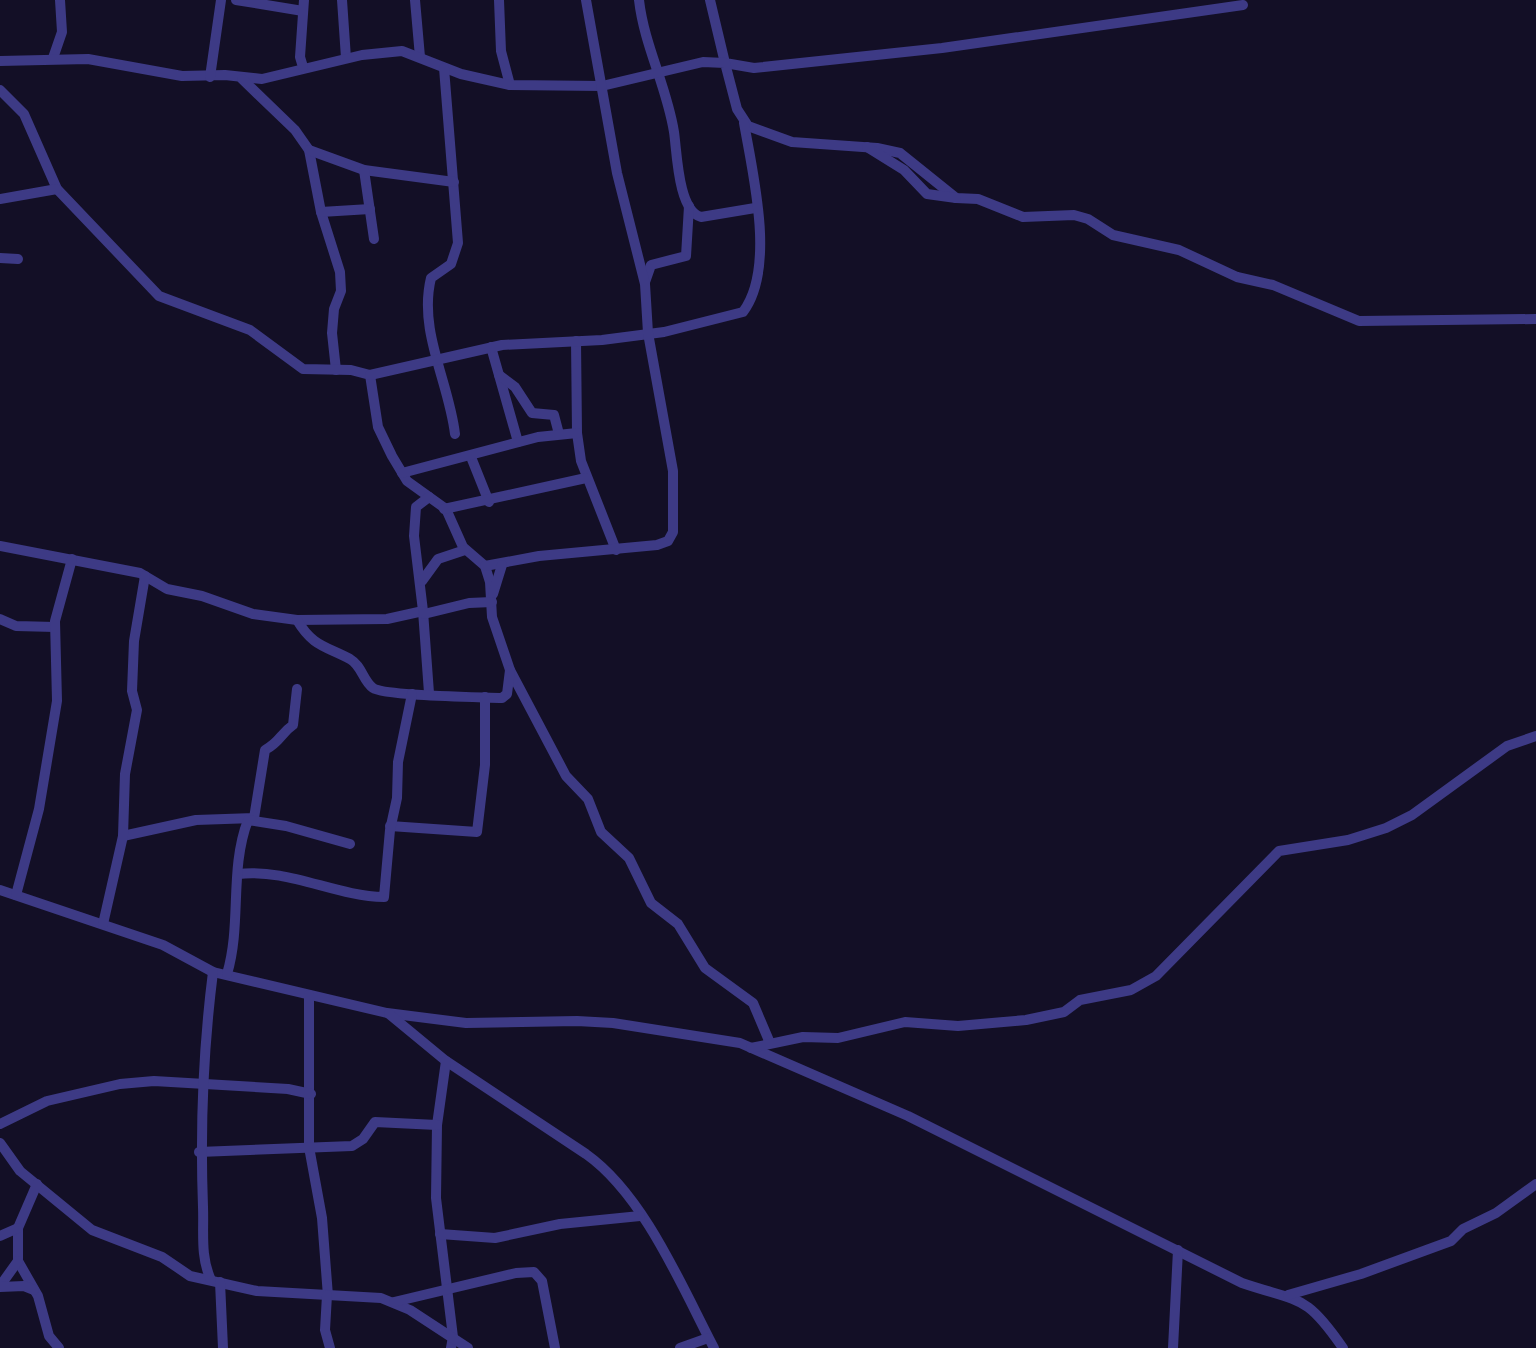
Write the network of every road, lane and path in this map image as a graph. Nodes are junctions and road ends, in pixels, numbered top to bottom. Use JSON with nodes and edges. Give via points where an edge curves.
{"nodes":[{"id":1,"x":60,"y":0,"type":"edge"},
{"id":2,"x":221,"y":0,"type":"edge"},
{"id":3,"x":236,"y":0,"type":"edge"},
{"id":4,"x":342,"y":0,"type":"edge"},
{"id":5,"x":415,"y":0,"type":"edge"},
{"id":6,"x":499,"y":0,"type":"edge"},
{"id":7,"x":586,"y":0,"type":"edge"},
{"id":8,"x":639,"y":0,"type":"edge"},
{"id":9,"x":710,"y":0,"type":"edge"},
{"id":10,"x":1243,"y":5,"type":"dead end"},
{"id":11,"x":303,"y":6,"type":"edge"},
{"id":12,"x":0,"y":49,"type":"edge"},
{"id":13,"x":420,"y":57,"type":"junction"},
{"id":14,"x":53,"y":58,"type":"junction"},
{"id":15,"x":346,"y":58,"type":"junction"},
{"id":16,"x":4,"y":61,"type":"edge"},
{"id":17,"x":725,"y":63,"type":"junction"},
{"id":18,"x":303,"y":67,"type":"junction"},
{"id":19,"x":444,"y":68,"type":"junction"},
{"id":20,"x":659,"y":74,"type":"junction"},
{"id":21,"x":210,"y":77,"type":"junction"},
{"id":22,"x":242,"y":79,"type":"junction"},
{"id":23,"x":510,"y":85,"type":"junction"},
{"id":24,"x":602,"y":86,"type":"junction"},
{"id":25,"x":0,"y":90,"type":"edge"},
{"id":26,"x":744,"y":123,"type":"junction"},
{"id":27,"x":309,"y":150,"type":"junction"},
{"id":28,"x":364,"y":170,"type":"junction"},
{"id":29,"x":454,"y":182,"type":"junction"},
{"id":30,"x":57,"y":189,"type":"junction"},
{"id":31,"x":0,"y":199,"type":"edge"},
{"id":32,"x":689,"y":206,"type":"junction"},
{"id":33,"x":755,"y":208,"type":"junction"},
{"id":34,"x":370,"y":209,"type":"junction"},
{"id":35,"x":321,"y":212,"type":"junction"},
{"id":36,"x":374,"y":239,"type":"dead end"},
{"id":37,"x":0,"y":258,"type":"edge"},
{"id":38,"x":18,"y":259,"type":"dead end"},
{"id":39,"x":645,"y":284,"type":"junction"},
{"id":40,"x":1536,"y":319,"type":"edge"},
{"id":41,"x":648,"y":333,"type":"junction"},
{"id":42,"x":576,"y":341,"type":"junction"},
{"id":43,"x":491,"y":347,"type":"junction"},
{"id":44,"x":435,"y":359,"type":"junction"},
{"id":45,"x":336,"y":370,"type":"junction"},
{"id":46,"x":370,"y":375,"type":"junction"},
{"id":47,"x":499,"y":375,"type":"junction"},
{"id":48,"x":577,"y":433,"type":"junction"},
{"id":49,"x":455,"y":434,"type":"dead end"},
{"id":50,"x":559,"y":434,"type":"junction"},
{"id":51,"x":518,"y":442,"type":"junction"},
{"id":52,"x":471,"y":457,"type":"junction"},
{"id":53,"x":402,"y":473,"type":"junction"},
{"id":54,"x":586,"y":478,"type":"junction"},
{"id":55,"x":429,"y":497,"type":"junction"},
{"id":56,"x":489,"y":502,"type":"junction"},
{"id":57,"x":444,"y":509,"type":"junction"},
{"id":58,"x":0,"y":546,"type":"edge"},
{"id":59,"x":465,"y":550,"type":"junction"},
{"id":60,"x":616,"y":550,"type":"junction"},
{"id":61,"x":72,"y":559,"type":"junction"},
{"id":62,"x":502,"y":565,"type":"junction"},
{"id":63,"x":485,"y":566,"type":"junction"},
{"id":64,"x":145,"y":576,"type":"junction"},
{"id":65,"x":421,"y":583,"type":"junction"},
{"id":66,"x":492,"y":599,"type":"junction"},
{"id":67,"x":423,"y":613,"type":"junction"},
{"id":68,"x":0,"y":619,"type":"edge"},
{"id":69,"x":297,"y":620,"type":"junction"},
{"id":70,"x":55,"y":627,"type":"junction"},
{"id":71,"x":510,"y":670,"type":"junction"},
{"id":72,"x":297,"y":689,"type":"dead end"},
{"id":73,"x":429,"y":693,"type":"junction"},
{"id":74,"x":412,"y":694,"type":"junction"},
{"id":75,"x":485,"y":697,"type":"junction"},
{"id":76,"x":1536,"y":736,"type":"edge"},
{"id":77,"x":245,"y":823,"type":"junction"},
{"id":78,"x":390,"y":826,"type":"junction"},
{"id":79,"x":123,"y":836,"type":"junction"},
{"id":80,"x":350,"y":844,"type":"dead end"},
{"id":81,"x":238,"y":874,"type":"junction"},
{"id":82,"x":0,"y":890,"type":"edge"},
{"id":83,"x":16,"y":895,"type":"junction"},
{"id":84,"x":103,"y":924,"type":"junction"},
{"id":85,"x":213,"y":972,"type":"junction"},
{"id":86,"x":227,"y":974,"type":"junction"},
{"id":87,"x":309,"y":995,"type":"junction"},
{"id":88,"x":387,"y":1013,"type":"junction"},
{"id":89,"x":770,"y":1043,"type":"junction"},
{"id":90,"x":751,"y":1048,"type":"junction"},
{"id":91,"x":446,"y":1061,"type":"junction"},
{"id":92,"x":201,"y":1084,"type":"junction"},
{"id":93,"x":311,"y":1094,"type":"junction"},
{"id":94,"x":0,"y":1124,"type":"edge"},
{"id":95,"x":437,"y":1125,"type":"junction"},
{"id":96,"x":0,"y":1143,"type":"edge"},
{"id":97,"x":309,"y":1147,"type":"junction"},
{"id":98,"x":199,"y":1152,"type":"junction"},
{"id":99,"x":37,"y":1184,"type":"junction"},
{"id":100,"x":1536,"y":1184,"type":"edge"},
{"id":101,"x":640,"y":1216,"type":"junction"},
{"id":102,"x":18,"y":1228,"type":"junction"},
{"id":103,"x":440,"y":1234,"type":"junction"},
{"id":104,"x":0,"y":1236,"type":"edge"},
{"id":105,"x":1178,"y":1250,"type":"junction"},
{"id":106,"x":18,"y":1261,"type":"junction"},
{"id":107,"x":216,"y":1281,"type":"junction"},
{"id":108,"x":0,"y":1287,"type":"edge"},
{"id":109,"x":445,"y":1288,"type":"junction"},
{"id":110,"x":34,"y":1290,"type":"junction"},
{"id":111,"x":1286,"y":1295,"type":"junction"},
{"id":112,"x":327,"y":1296,"type":"junction"},
{"id":113,"x":394,"y":1302,"type":"junction"},
{"id":114,"x":452,"y":1343,"type":"edge"},
{"id":115,"x":711,"y":1343,"type":"edge"},
{"id":116,"x":59,"y":1348,"type":"edge"},
{"id":117,"x":223,"y":1348,"type":"edge"},
{"id":118,"x":330,"y":1348,"type":"edge"},
{"id":119,"x":468,"y":1348,"type":"edge"},
{"id":120,"x":555,"y":1348,"type":"edge"},
{"id":121,"x":680,"y":1348,"type":"edge"},
{"id":122,"x":1173,"y":1348,"type":"edge"},
{"id":123,"x":1343,"y":1348,"type":"edge"}],
"edges":[{"from":1,"to":14,"type":"street","via":[[62,32]]},
{"from":2,"to":21,"type":"street"},
{"from":3,"to":11,"type":"street"},
{"from":4,"to":15,"type":"street"},
{"from":5,"to":13,"type":"street"},
{"from":6,"to":23,"type":"street","via":[[501,51]]},
{"from":7,"to":24,"type":"street"},
{"from":8,"to":20,"type":"street"},
{"from":9,"to":17,"type":"street"},
{"from":10,"to":17,"type":"street","via":[[922,51],[754,68]]},
{"from":11,"to":18,"type":"street"},
{"from":12,"to":16,"type":"street"},
{"from":13,"to":15,"type":"street","via":[[402,51]]},
{"from":13,"to":19,"type":"street"},
{"from":14,"to":16,"type":"street"},
{"from":14,"to":21,"type":"street"},
{"from":15,"to":18,"type":"street"},
{"from":17,"to":20,"type":"street","via":[[703,62]]},
{"from":17,"to":26,"type":"street"},
{"from":18,"to":22,"type":"street","via":[[271,78]]},
{"from":19,"to":23,"type":"street"},
{"from":19,"to":29,"type":"street"},
{"from":20,"to":24,"type":"street"},
{"from":20,"to":32,"type":"street"},
{"from":21,"to":22,"type":"street"},
{"from":22,"to":27,"type":"street"},
{"from":23,"to":24,"type":"street"},
{"from":24,"to":39,"type":"street"},
{"from":25,"to":30,"type":"street","via":[[24,114]]},
{"from":26,"to":33,"type":"street"},
{"from":26,"to":40,"type":"street","via":[[792,142],[892,150],[956,198],[978,199],[1023,217],[1088,219],[1113,235],[1179,250],[1359,321]]},
{"from":27,"to":28,"type":"street"},
{"from":27,"to":35,"type":"street"},
{"from":28,"to":29,"type":"street"},
{"from":28,"to":34,"type":"street"},
{"from":29,"to":44,"type":"street","via":[[456,256],[429,281]]},
{"from":30,"to":31,"type":"street"},
{"from":30,"to":45,"type":"street","via":[[159,296],[244,327],[303,369]]},
{"from":32,"to":33,"type":"street","via":[[701,217]]},
{"from":32,"to":39,"type":"street","via":[[686,256],[651,265]]},
{"from":33,"to":41,"type":"street","via":[[761,264],[746,310],[688,329]]},
{"from":34,"to":35,"type":"street"},
{"from":34,"to":36,"type":"street"},
{"from":35,"to":45,"type":"street","via":[[340,272],[332,333]]},
{"from":37,"to":38,"type":"street"},
{"from":39,"to":41,"type":"street"},
{"from":41,"to":42,"type":"street"},
{"from":41,"to":60,"type":"street","via":[[673,471],[673,532],[663,543]]},
{"from":42,"to":43,"type":"street"},
{"from":42,"to":48,"type":"street"},
{"from":43,"to":44,"type":"street"},
{"from":43,"to":47,"type":"street"},
{"from":44,"to":46,"type":"street"},
{"from":44,"to":49,"type":"street","via":[[451,403]]},
{"from":45,"to":46,"type":"street"},
{"from":46,"to":53,"type":"street","via":[[381,436]]},
{"from":47,"to":50,"type":"street","via":[[515,387],[532,413],[554,415]]},
{"from":47,"to":51,"type":"street"},
{"from":48,"to":50,"type":"street"},
{"from":48,"to":54,"type":"street"},
{"from":50,"to":51,"type":"street"},
{"from":51,"to":52,"type":"street"},
{"from":52,"to":53,"type":"street"},
{"from":52,"to":56,"type":"street"},
{"from":53,"to":55,"type":"street"},
{"from":54,"to":56,"type":"street"},
{"from":54,"to":60,"type":"street"},
{"from":55,"to":57,"type":"street"},
{"from":55,"to":65,"type":"street","via":[[416,507],[414,526]]},
{"from":56,"to":57,"type":"street"},
{"from":57,"to":59,"type":"street"},
{"from":58,"to":61,"type":"street"},
{"from":59,"to":63,"type":"street"},
{"from":59,"to":65,"type":"street","via":[[438,559]]},
{"from":60,"to":62,"type":"street","via":[[539,556]]},
{"from":61,"to":64,"type":"street"},
{"from":61,"to":70,"type":"street"},
{"from":62,"to":63,"type":"street"},
{"from":62,"to":66,"type":"street"},
{"from":63,"to":66,"type":"street"},
{"from":64,"to":69,"type":"street","via":[[167,589],[232,609]]},
{"from":64,"to":79,"type":"street","via":[[134,641],[132,691],[137,710],[125,774]]},
{"from":65,"to":67,"type":"street"},
{"from":66,"to":67,"type":"street"},
{"from":66,"to":71,"type":"street","via":[[492,617]]},
{"from":67,"to":69,"type":"street"},
{"from":67,"to":73,"type":"street"},
{"from":68,"to":70,"type":"street","via":[[16,626]]},
{"from":69,"to":74,"type":"street","via":[[327,651],[353,662],[373,688]]},
{"from":70,"to":83,"type":"street","via":[[55,713],[37,822]]},
{"from":71,"to":75,"type":"street","via":[[506,695]]},
{"from":71,"to":89,"type":"street","via":[[566,776],[588,799],[601,832],[629,858],[651,903],[678,924],[705,968],[753,1003]]},
{"from":72,"to":77,"type":"street","via":[[293,725],[279,743],[265,750],[258,812]]},
{"from":73,"to":74,"type":"street"},
{"from":73,"to":75,"type":"street"},
{"from":74,"to":78,"type":"street"},
{"from":75,"to":78,"type":"street","via":[[485,765],[477,832]]},
{"from":76,"to":89,"type":"street","via":[[1507,746],[1386,828],[1279,851],[1156,976],[1131,990],[1080,1000],[1064,1012],[1026,1020],[958,1026],[905,1022],[838,1038]]},
{"from":77,"to":79,"type":"street","via":[[196,820]]},
{"from":77,"to":80,"type":"street","via":[[286,826]]},
{"from":77,"to":81,"type":"street"},
{"from":78,"to":81,"type":"street","via":[[383,897],[272,874]]},
{"from":79,"to":84,"type":"street"},
{"from":81,"to":86,"type":"street","via":[[235,947]]},
{"from":82,"to":83,"type":"street"},
{"from":83,"to":84,"type":"street"},
{"from":84,"to":85,"type":"street","via":[[163,945]]},
{"from":85,"to":86,"type":"street"},
{"from":85,"to":92,"type":"street"},
{"from":86,"to":87,"type":"street"},
{"from":87,"to":88,"type":"street"},
{"from":87,"to":93,"type":"street","via":[[306,1049]]},
{"from":88,"to":90,"type":"street","via":[[466,1023],[613,1023]]},
{"from":88,"to":91,"type":"street"},
{"from":89,"to":90,"type":"street"},
{"from":90,"to":105,"type":"street","via":[[908,1116]]},
{"from":91,"to":95,"type":"street"},
{"from":91,"to":101,"type":"street","via":[[594,1160]]},
{"from":92,"to":93,"type":"street"},
{"from":92,"to":94,"type":"street","via":[[154,1081],[97,1087],[47,1101]]},
{"from":92,"to":98,"type":"street"},
{"from":93,"to":97,"type":"street"},
{"from":95,"to":97,"type":"street","via":[[375,1122],[352,1146]]},
{"from":95,"to":103,"type":"street"},
{"from":96,"to":99,"type":"street"},
{"from":97,"to":98,"type":"street"},
{"from":97,"to":112,"type":"street","via":[[322,1218]]},
{"from":98,"to":107,"type":"street","via":[[204,1255]]},
{"from":99,"to":102,"type":"street"},
{"from":99,"to":107,"type":"street","via":[[95,1232],[162,1257],[190,1276]]},
{"from":100,"to":111,"type":"street","via":[[1451,1241]]},
{"from":101,"to":103,"type":"street","via":[[560,1224],[495,1238]]},
{"from":101,"to":115,"type":"street","via":[[660,1243]]},
{"from":102,"to":104,"type":"street"},
{"from":102,"to":106,"type":"street"},
{"from":103,"to":109,"type":"street"},
{"from":105,"to":111,"type":"street","via":[[1242,1283]]},
{"from":105,"to":122,"type":"street"},
{"from":106,"to":108,"type":"street"},
{"from":106,"to":110,"type":"street"},
{"from":107,"to":112,"type":"street","via":[[257,1291]]},
{"from":107,"to":117,"type":"street"},
{"from":108,"to":110,"type":"street"},
{"from":109,"to":113,"type":"street"},
{"from":109,"to":114,"type":"street"},
{"from":109,"to":120,"type":"street","via":[[516,1273],[537,1274]]},
{"from":110,"to":116,"type":"street","via":[[49,1336]]},
{"from":111,"to":123,"type":"street","via":[[1315,1310]]},
{"from":112,"to":113,"type":"street","via":[[374,1296]]},
{"from":112,"to":118,"type":"street"},
{"from":113,"to":114,"type":"street"},
{"from":114,"to":119,"type":"street"},
{"from":115,"to":121,"type":"street"}]}
